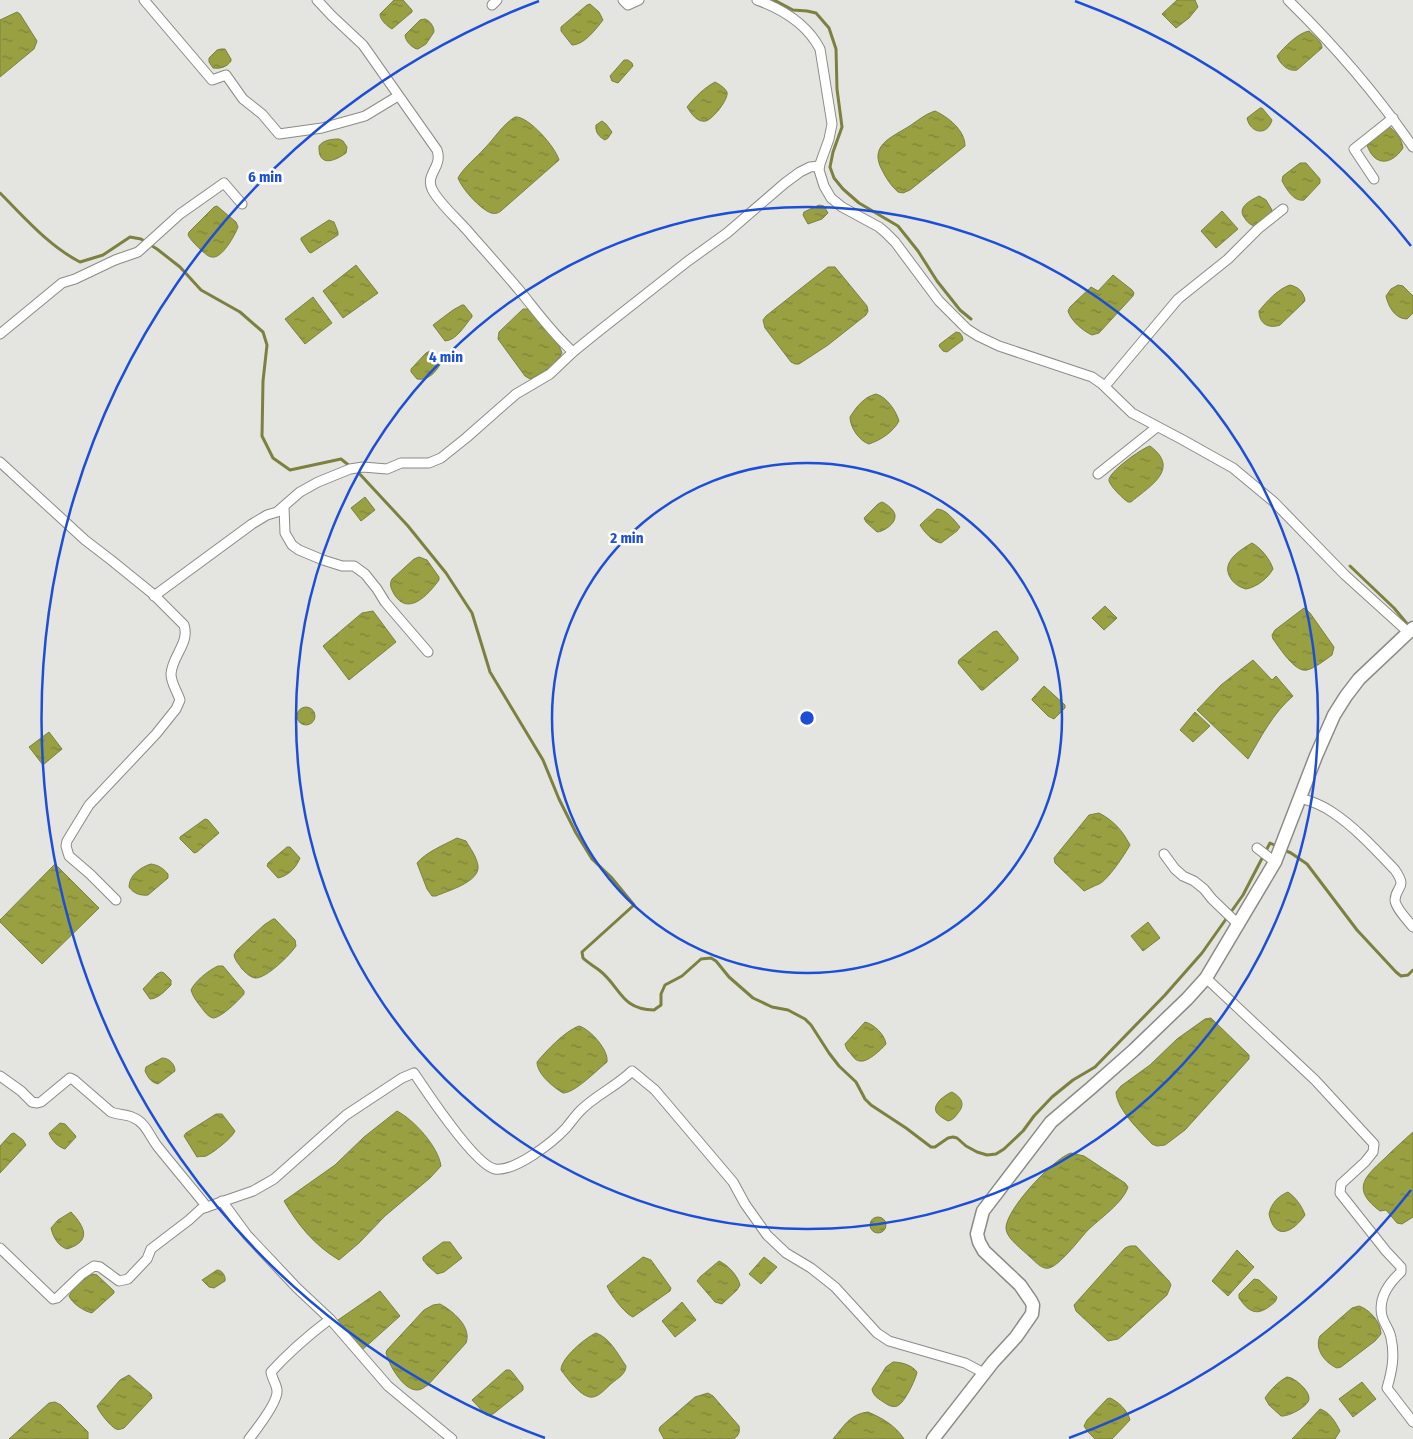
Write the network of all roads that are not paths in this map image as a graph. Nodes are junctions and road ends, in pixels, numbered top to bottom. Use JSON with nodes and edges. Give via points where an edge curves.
{"nodes":[{"id":1,"x":144,"y":0,"type":"edge"},
{"id":2,"x":317,"y":0,"type":"edge"},
{"id":3,"x":623,"y":0,"type":"edge"},
{"id":4,"x":639,"y":0,"type":"edge"},
{"id":5,"x":757,"y":0,"type":"edge"},
{"id":6,"x":1288,"y":0,"type":"edge"},
{"id":7,"x":398,"y":96,"type":"junction"},
{"id":8,"x":1393,"y":118,"type":"junction"},
{"id":9,"x":1413,"y":147,"type":"edge"},
{"id":10,"x":819,"y":166,"type":"junction"},
{"id":11,"x":1374,"y":179,"type":"dead end"},
{"id":12,"x":242,"y":204,"type":"dead end"},
{"id":13,"x":1284,"y":209,"type":"dead end"},
{"id":14,"x":0,"y":334,"type":"edge"},
{"id":15,"x":573,"y":352,"type":"junction"},
{"id":16,"x":1105,"y":386,"type":"junction"},
{"id":17,"x":1157,"y":427,"type":"junction"},
{"id":18,"x":0,"y":462,"type":"edge"},
{"id":19,"x":1098,"y":474,"type":"dead end"},
{"id":20,"x":284,"y":507,"type":"junction"},
{"id":21,"x":154,"y":596,"type":"junction"},
{"id":22,"x":1411,"y":630,"type":"edge"},
{"id":23,"x":428,"y":652,"type":"dead end"},
{"id":24,"x":1300,"y":798,"type":"junction"},
{"id":25,"x":1164,"y":854,"type":"dead end"},
{"id":26,"x":116,"y":900,"type":"dead end"},
{"id":27,"x":1236,"y":922,"type":"junction"},
{"id":28,"x":1413,"y":926,"type":"edge"},
{"id":29,"x":1206,"y":978,"type":"junction"},
{"id":30,"x":0,"y":1076,"type":"edge"},
{"id":31,"x":222,"y":1201,"type":"junction"},
{"id":32,"x":207,"y":1207,"type":"junction"},
{"id":33,"x":0,"y":1248,"type":"edge"},
{"id":34,"x":330,"y":1319,"type":"junction"},
{"id":35,"x":984,"y":1373,"type":"junction"},
{"id":36,"x":1413,"y":1422,"type":"edge"},
{"id":37,"x":249,"y":1439,"type":"edge"},
{"id":38,"x":452,"y":1439,"type":"edge"},
{"id":39,"x":933,"y":1439,"type":"edge"}],
"edges":[{"from":1,"to":7,"type":"street","via":[[212,80],[226,75],[243,99],[279,134],[322,128],[365,116]]},
{"from":2,"to":7,"type":"street","via":[[363,46]]},
{"from":3,"to":4,"type":"street","via":[[628,5]]},
{"from":5,"to":10,"type":"street","via":[[790,16],[816,40],[820,48],[832,124]]},
{"from":6,"to":8,"type":"street"},
{"from":7,"to":15,"type":"street","via":[[439,154],[438,165],[430,180],[432,191]]},
{"from":8,"to":9,"type":"street"},
{"from":8,"to":11,"type":"street","via":[[1354,149]]},
{"from":10,"to":15,"type":"street","via":[[810,167],[785,183],[727,233]]},
{"from":10,"to":16,"type":"street","via":[[820,177],[835,202],[886,233],[939,301],[967,329],[1000,346],[1092,377]]},
{"from":12,"to":14,"type":"street","via":[[224,183],[180,214],[138,252],[62,283]]},
{"from":13,"to":16,"type":"street","via":[[1178,299]]},
{"from":15,"to":20,"type":"street","via":[[550,374],[516,394],[441,458],[429,463],[401,462],[387,469],[350,468],[300,492]]},
{"from":16,"to":17,"type":"street","via":[[1132,413]]},
{"from":17,"to":19,"type":"street"},
{"from":17,"to":22,"type":"street","via":[[1233,468],[1274,502],[1345,575]]},
{"from":18,"to":21,"type":"street","via":[[85,540]]},
{"from":20,"to":21,"type":"street","via":[[252,524]]},
{"from":20,"to":23,"type":"street","via":[[285,533],[292,546],[323,560],[354,566],[365,574]]},
{"from":21,"to":26,"type":"street","via":[[185,629],[185,640],[173,660],[171,672],[179,704],[156,734],[89,805],[72,830],[66,846],[69,856]]},
{"from":22,"to":24,"type":"main road","via":[[1359,679],[1346,696],[1330,724]]},
{"from":24,"to":27,"type":"main road","via":[[1284,839],[1268,855]]},
{"from":24,"to":28,"type":"street","via":[[1338,816],[1396,870],[1402,883],[1395,900]]},
{"from":25,"to":27,"type":"street","via":[[1179,872],[1204,889]]},
{"from":27,"to":29,"type":"main road"},
{"from":29,"to":35,"type":"main road","via":[[1134,1050],[1051,1122],[983,1211],[977,1234],[979,1242],[984,1251],[1020,1285],[1033,1305],[1028,1322]]},
{"from":29,"to":36,"type":"street","via":[[1315,1080],[1374,1144],[1373,1152],[1365,1162],[1341,1184],[1340,1193],[1400,1267],[1401,1272],[1381,1299],[1382,1316],[1391,1337],[1393,1367],[1387,1388]]},
{"from":30,"to":32,"type":"street","via":[[37,1103],[70,1078],[111,1112],[133,1117],[150,1132],[157,1146]]},
{"from":31,"to":32,"type":"street"},
{"from":31,"to":34,"type":"street","via":[[247,1235]]},
{"from":31,"to":35,"type":"street","via":[[253,1191],[274,1179],[346,1115],[414,1073],[461,1138],[495,1169],[522,1162],[550,1143],[588,1103],[632,1071],[655,1090],[733,1182],[767,1235],[786,1253],[835,1287],[877,1333],[889,1341],[965,1363]]},
{"from":32,"to":33,"type":"street","via":[[151,1249],[147,1259],[128,1278],[119,1281],[94,1266],[56,1298]]},
{"from":34,"to":37,"type":"street","via":[[271,1372],[277,1395]]},
{"from":34,"to":38,"type":"street","via":[[388,1386]]},
{"from":35,"to":39,"type":"main road"}]}
